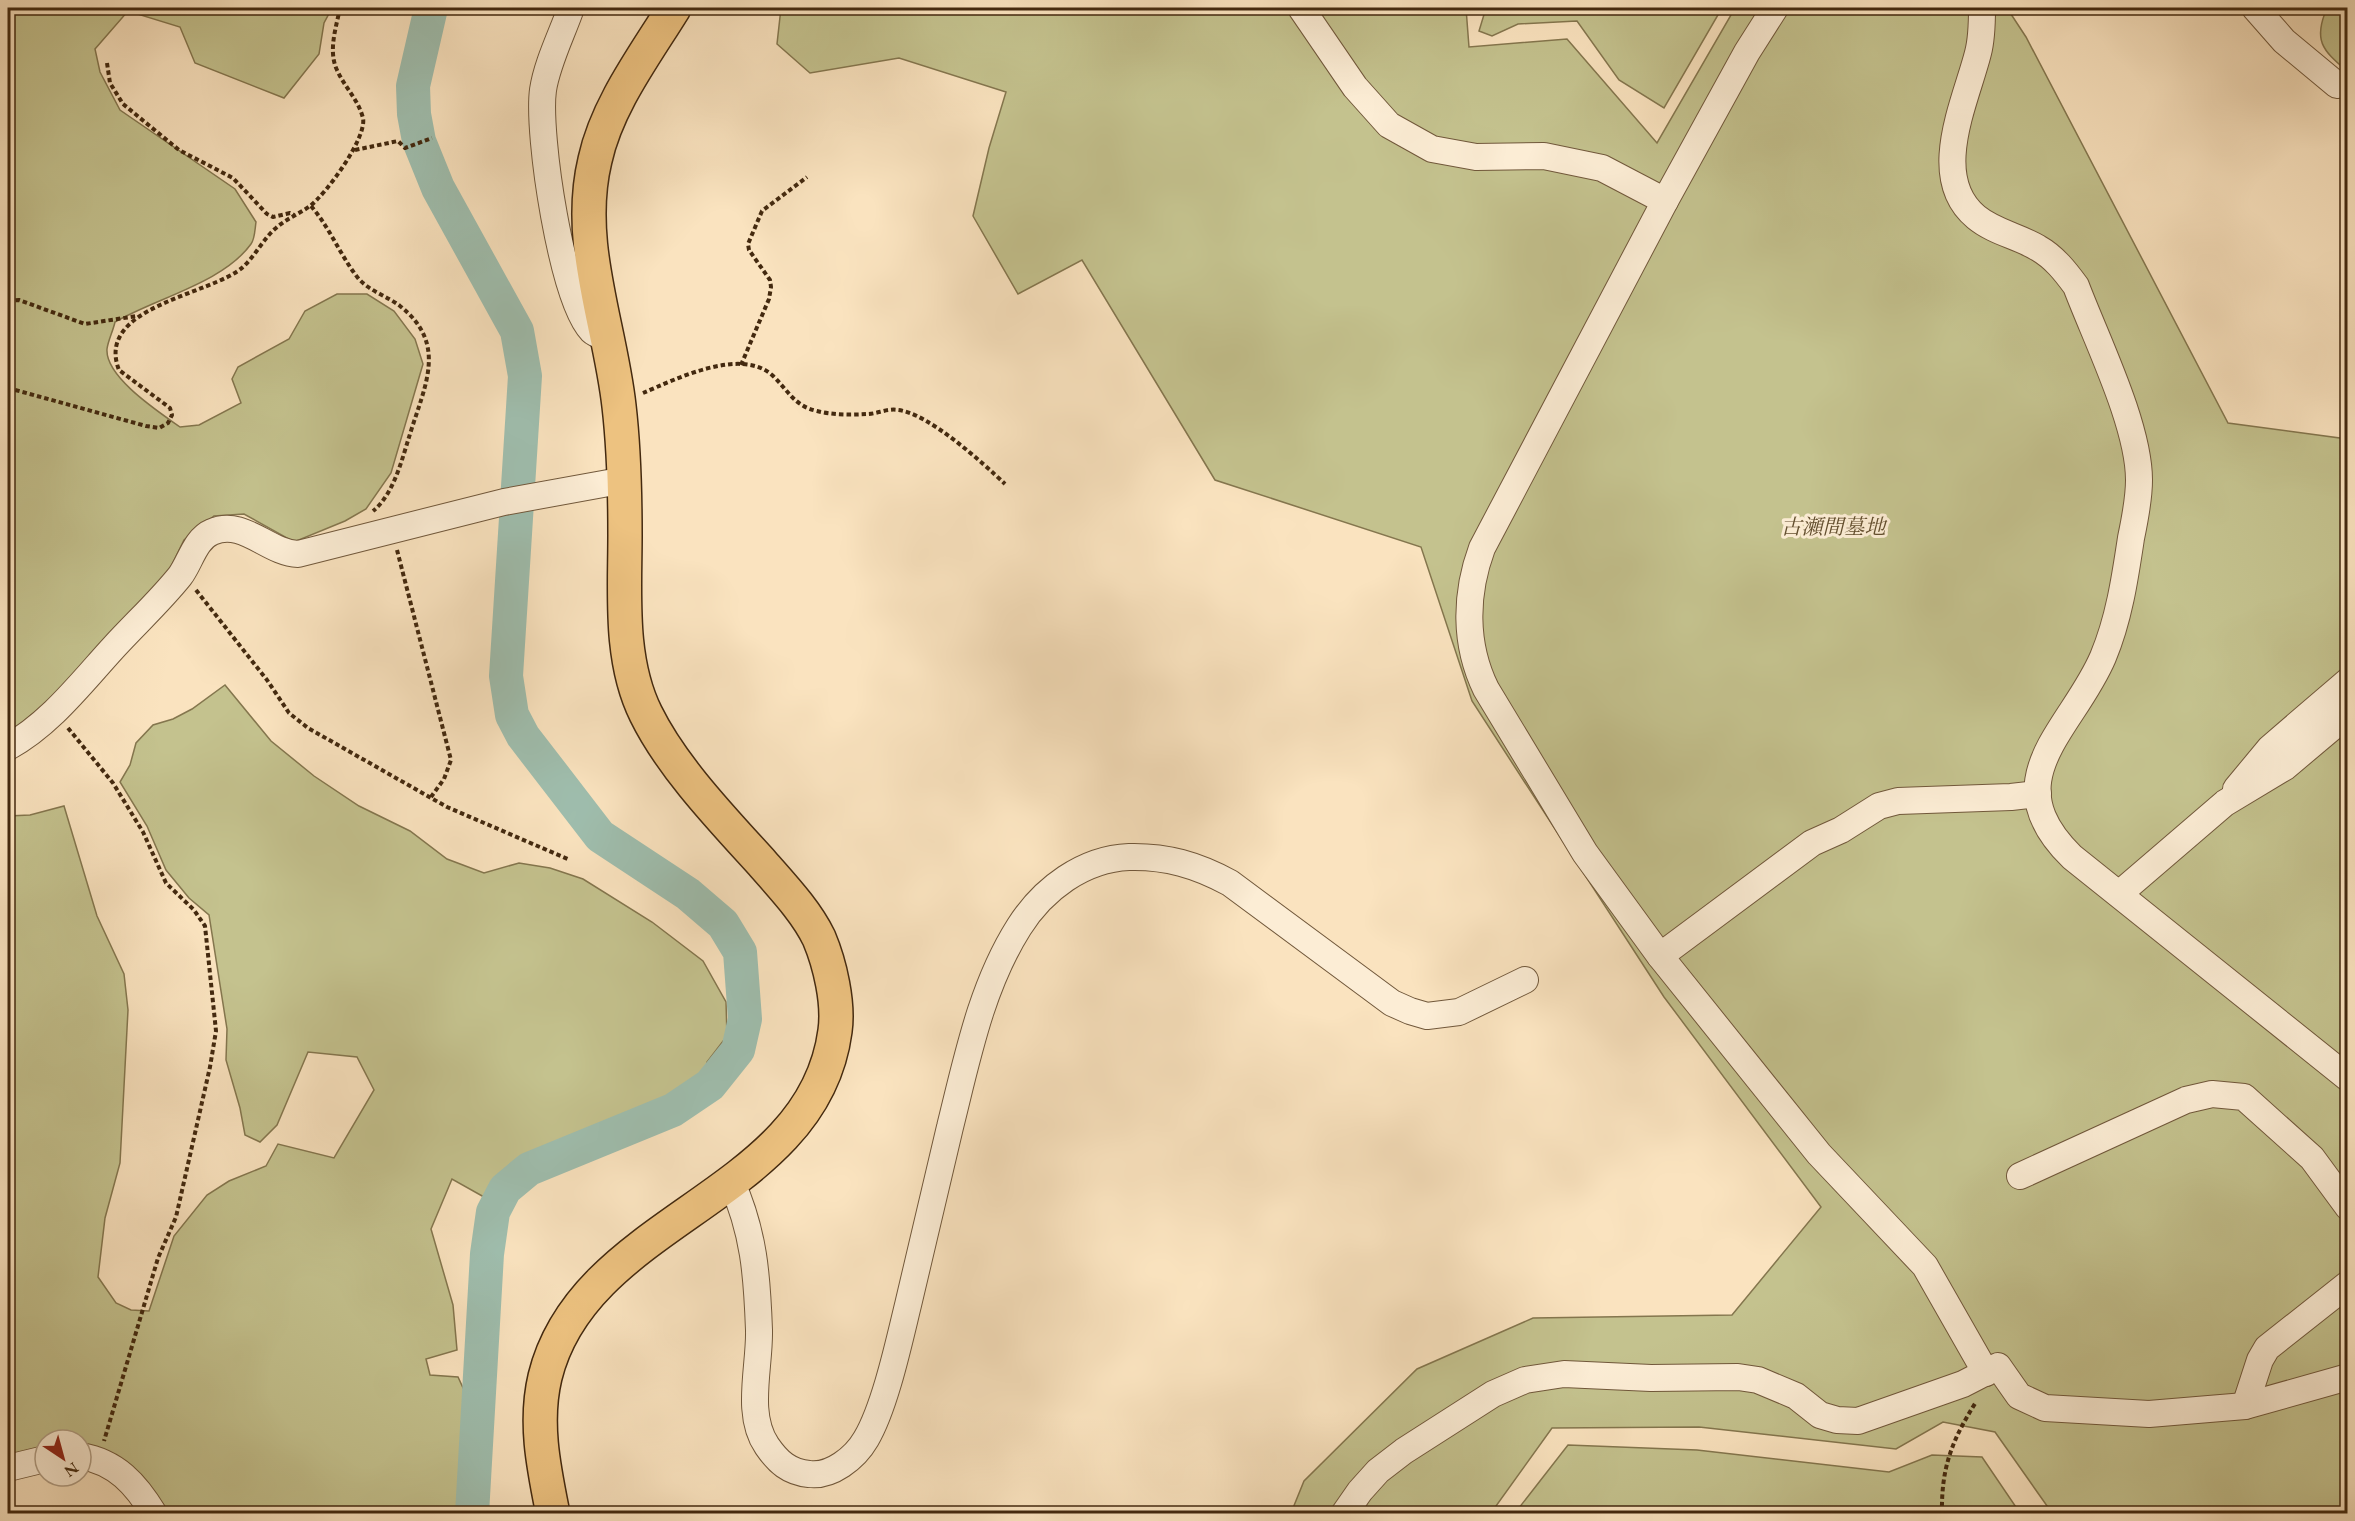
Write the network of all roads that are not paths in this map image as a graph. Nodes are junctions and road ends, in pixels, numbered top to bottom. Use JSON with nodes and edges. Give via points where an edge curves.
{"nodes":[{"id":1,"x":571,"y":8,"type":"edge"},
{"id":2,"x":674,"y":8,"type":"edge"},
{"id":3,"x":1301,"y":8,"type":"edge"},
{"id":4,"x":1775,"y":8,"type":"edge"},
{"id":5,"x":1982,"y":8,"type":"edge"},
{"id":6,"x":2255,"y":8,"type":"edge"},
{"id":7,"x":2337,"y":85,"type":"dead end"},
{"id":8,"x":1665,"y":201,"type":"junction"},
{"id":9,"x":609,"y":338,"type":"junction"},
{"id":10,"x":625,"y":480,"type":"junction"},
{"id":11,"x":2348,"y":681,"type":"edge"},
{"id":12,"x":2348,"y":714,"type":"edge"},
{"id":13,"x":8,"y":747,"type":"edge"},
{"id":14,"x":2038,"y":794,"type":"junction"},
{"id":15,"x":2225,"y":803,"type":"junction"},
{"id":16,"x":2120,"y":894,"type":"junction"},
{"id":17,"x":1660,"y":956,"type":"junction"},
{"id":18,"x":1525,"y":980,"type":"dead end"},
{"id":19,"x":2348,"y":1078,"type":"edge"},
{"id":20,"x":2020,"y":1176,"type":"dead end"},
{"id":21,"x":731,"y":1181,"type":"junction"},
{"id":22,"x":2348,"y":1207,"type":"edge"},
{"id":23,"x":2348,"y":1284,"type":"edge"},
{"id":24,"x":1992,"y":1370,"type":"junction"},
{"id":25,"x":2348,"y":1377,"type":"edge"},
{"id":26,"x":2245,"y":1406,"type":"junction"},
{"id":27,"x":93,"y":1459,"type":"edge"},
{"id":28,"x":33,"y":1462,"type":"edge"},
{"id":29,"x":8,"y":1468,"type":"edge"},
{"id":30,"x":551,"y":1513,"type":"edge"},
{"id":31,"x":154,"y":1514,"type":"edge"},
{"id":32,"x":1344,"y":1514,"type":"edge"}],
"edges":[{"from":1,"to":9,"type":"street","via":[[543,88],[545,140],[564,271],[577,308],[593,332]]},
{"from":2,"to":9,"type":"main road","via":[[619,99],[595,158],[588,208],[589,240]]},
{"from":3,"to":8,"type":"street","via":[[1355,87],[1389,124],[1432,149],[1476,157],[1544,156],[1602,168]]},
{"from":4,"to":8,"type":"street"},
{"from":5,"to":14,"type":"street","via":[[1978,51],[1954,142],[1954,178],[1963,200],[1976,216],[2037,247],[2066,271],[2076,286],[2129,423],[2139,471],[2138,501],[2121,600],[2103,657],[2042,759]]},
{"from":6,"to":7,"type":"street","via":[[2283,41]]},
{"from":8,"to":17,"type":"street","via":[[1482,548],[1470,598],[1471,645],[1486,689],[1585,853]]},
{"from":9,"to":10,"type":"main road"},
{"from":10,"to":13,"type":"street","via":[[504,502],[298,554],[284,554],[244,532],[211,532],[200,542],[181,574],[54,712]]},
{"from":10,"to":21,"type":"main road","via":[[625,615],[634,683],[643,709],[677,762],[784,888],[807,921],[818,938],[832,983],[836,1026],[830,1060],[816,1091],[789,1131]]},
{"from":11,"to":15,"type":"street","via":[[2270,748]]},
{"from":12,"to":15,"type":"street","via":[[2285,767]]},
{"from":14,"to":16,"type":"street","via":[[2042,813],[2058,843]]},
{"from":14,"to":17,"type":"street","via":[[1898,801],[1879,806],[1812,843]]},
{"from":15,"to":16,"type":"street"},
{"from":16,"to":19,"type":"street"},
{"from":17,"to":24,"type":"street","via":[[1819,1154],[1925,1266]]},
{"from":18,"to":21,"type":"street","via":[[1459,1012],[1427,1016],[1392,1003],[1230,883],[1205,869],[1150,856],[1096,862],[1074,873],[1033,908],[992,981],[970,1043],[900,1341],[873,1424],[856,1454],[819,1476],[789,1470],[776,1458],[758,1427],[759,1333],[753,1244]]},
{"from":20,"to":22,"type":"street","via":[[2186,1100],[2212,1094],[2244,1097],[2312,1158]]},
{"from":21,"to":30,"type":"main road","via":[[626,1257],[584,1298],[567,1322],[545,1378],[540,1418]]},
{"from":23,"to":26,"type":"street","via":[[2267,1348]]},
{"from":24,"to":26,"type":"street","via":[[2019,1395],[2045,1407],[2149,1414]]},
{"from":24,"to":32,"type":"street","via":[[1858,1421],[1820,1415],[1796,1396],[1758,1380],[1738,1377],[1542,1376],[1493,1394],[1404,1451],[1378,1471]]},
{"from":25,"to":26,"type":"street"},
{"from":27,"to":31,"type":"street","via":[[126,1476]]},
{"from":28,"to":29,"type":"street"}]}
